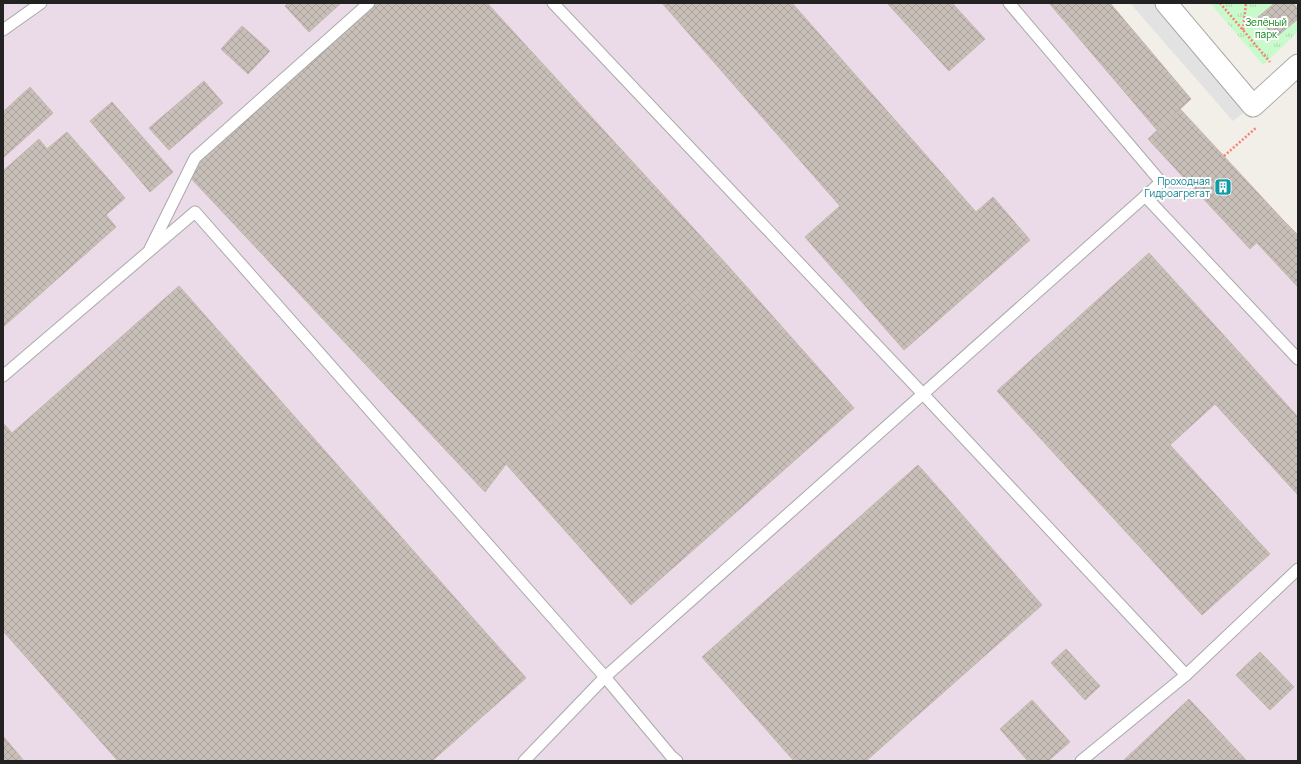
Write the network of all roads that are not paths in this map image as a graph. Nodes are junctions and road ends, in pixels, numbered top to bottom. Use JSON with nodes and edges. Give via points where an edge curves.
{"nodes":[{"id":1,"x":41,"y":3,"type":"edge"},
{"id":2,"x":368,"y":3,"type":"edge"},
{"id":3,"x":553,"y":3,"type":"edge"},
{"id":4,"x":1009,"y":3,"type":"edge"},
{"id":5,"x":1166,"y":3,"type":"edge"},
{"id":6,"x":3,"y":30,"type":"edge"},
{"id":7,"x":1298,"y":65,"type":"edge"},
{"id":8,"x":1145,"y":196,"type":"junction"},
{"id":9,"x":148,"y":253,"type":"junction"},
{"id":10,"x":1298,"y":359,"type":"edge"},
{"id":11,"x":3,"y":376,"type":"edge"},
{"id":12,"x":923,"y":394,"type":"junction"},
{"id":13,"x":1298,"y":569,"type":"edge"},
{"id":14,"x":1186,"y":675,"type":"junction"},
{"id":15,"x":605,"y":677,"type":"junction"},
{"id":16,"x":524,"y":761,"type":"edge"},
{"id":17,"x":677,"y":761,"type":"edge"},
{"id":18,"x":1081,"y":761,"type":"edge"}],
"edges":[{"from":1,"to":6,"type":"lane"},
{"from":2,"to":9,"type":"lane","via":[[195,158]]},
{"from":3,"to":12,"type":"lane"},
{"from":4,"to":8,"type":"lane","via":[[1161,182]]},
{"from":5,"to":7,"type":"street","via":[[1253,106]]},
{"from":8,"to":10,"type":"lane"},
{"from":8,"to":12,"type":"lane"},
{"from":9,"to":11,"type":"lane"},
{"from":9,"to":15,"type":"lane","via":[[195,212]]},
{"from":12,"to":14,"type":"lane"},
{"from":12,"to":15,"type":"lane"},
{"from":13,"to":14,"type":"lane"},
{"from":14,"to":18,"type":"lane"},
{"from":15,"to":16,"type":"lane"},
{"from":15,"to":17,"type":"lane"}]}
